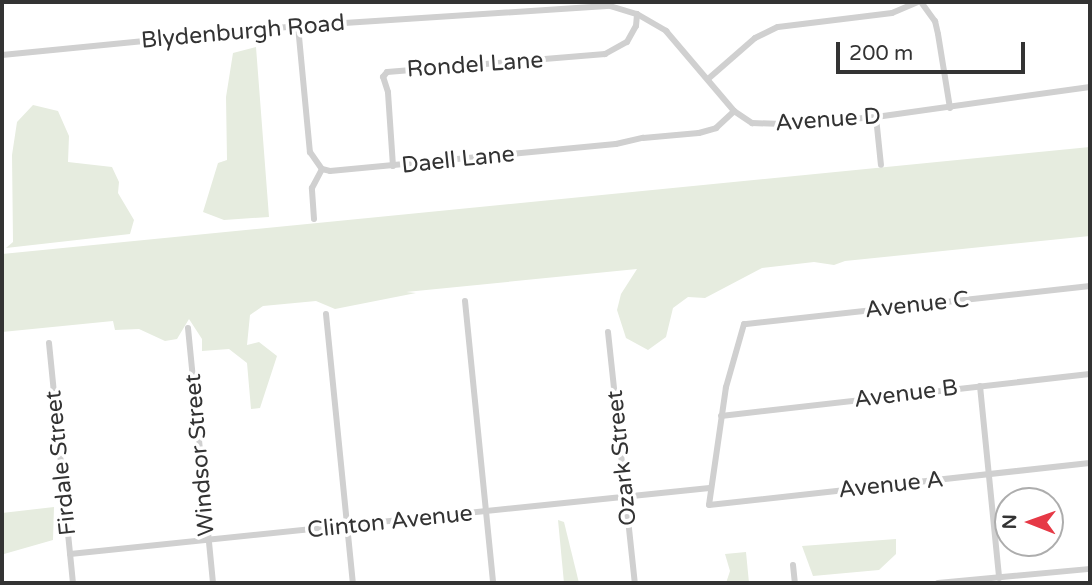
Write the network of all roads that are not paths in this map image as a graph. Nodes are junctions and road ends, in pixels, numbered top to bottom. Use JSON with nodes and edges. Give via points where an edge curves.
{"nodes":[{"id":1,"x":920,"y":2,"type":"edge"},
{"id":2,"x":609,"y":4,"type":"edge"},
{"id":3,"x":638,"y":15,"type":"junction"},
{"id":4,"x":298,"y":26,"type":"junction"},
{"id":5,"x":2,"y":55,"type":"edge"},
{"id":6,"x":708,"y":79,"type":"junction"},
{"id":7,"x":1090,"y":87,"type":"edge"},
{"id":8,"x":950,"y":108,"type":"junction"},
{"id":9,"x":734,"y":111,"type":"junction"},
{"id":10,"x":876,"y":117,"type":"junction"},
{"id":11,"x":881,"y":165,"type":"dead end"},
{"id":12,"x":393,"y":166,"type":"junction"},
{"id":13,"x":322,"y":169,"type":"junction"},
{"id":14,"x":314,"y":219,"type":"dead end"},
{"id":15,"x":1090,"y":286,"type":"edge"},
{"id":16,"x":465,"y":301,"type":"dead end"},
{"id":17,"x":326,"y":314,"type":"dead end"},
{"id":18,"x":188,"y":328,"type":"dead end"},
{"id":19,"x":608,"y":332,"type":"dead end"},
{"id":20,"x":49,"y":343,"type":"dead end"},
{"id":21,"x":1090,"y":374,"type":"edge"},
{"id":22,"x":980,"y":386,"type":"junction"},
{"id":23,"x":721,"y":415,"type":"junction"},
{"id":24,"x":1090,"y":463,"type":"edge"},
{"id":25,"x":989,"y":474,"type":"junction"},
{"id":26,"x":710,"y":488,"type":"junction"},
{"id":27,"x":626,"y":498,"type":"junction"},
{"id":28,"x":486,"y":513,"type":"junction"},
{"id":29,"x":347,"y":526,"type":"junction"},
{"id":30,"x":209,"y":541,"type":"junction"},
{"id":31,"x":70,"y":554,"type":"junction"},
{"id":32,"x":793,"y":565,"type":"dead end"},
{"id":33,"x":1090,"y":569,"type":"edge"},
{"id":34,"x":1039,"y":575,"type":"junction"},
{"id":35,"x":999,"y":578,"type":"junction"},
{"id":36,"x":73,"y":583,"type":"edge"},
{"id":37,"x":213,"y":583,"type":"edge"},
{"id":38,"x":353,"y":583,"type":"edge"},
{"id":39,"x":493,"y":583,"type":"edge"},
{"id":40,"x":635,"y":583,"type":"edge"},
{"id":41,"x":795,"y":583,"type":"edge"},
{"id":42,"x":938,"y":583,"type":"edge"},
{"id":43,"x":1039,"y":583,"type":"edge"}],
"edges":[{"from":1,"to":6,"type":"street","via":[[892,13],[778,27],[755,38]]},
{"from":1,"to":8,"type":"street","via":[[939,34]]},
{"from":2,"to":3,"type":"street","name":"Avenue D"},
{"from":2,"to":4,"type":"street","name":"Blydenburgh Road"},
{"from":3,"to":6,"type":"street","name":"Avenue D","via":[[666,31]]},
{"from":3,"to":12,"type":"street","name":"Rondel Lane","via":[[627,42],[605,54],[387,72],[383,77]]},
{"from":4,"to":5,"type":"street","name":"Blydenburgh Road"},
{"from":4,"to":13,"type":"street","via":[[310,152]]},
{"from":6,"to":9,"type":"street","name":"Avenue D"},
{"from":7,"to":8,"type":"street","name":"Avenue D"},
{"from":8,"to":10,"type":"street","name":"Avenue D"},
{"from":9,"to":10,"type":"street","name":"Avenue D","via":[[752,123],[774,125]]},
{"from":9,"to":12,"type":"street","name":"Daell Lane","via":[[716,128],[699,133]]},
{"from":10,"to":11,"type":"street"},
{"from":12,"to":13,"type":"street","name":"Daell Lane","via":[[338,172]]},
{"from":13,"to":14,"type":"street","via":[[312,188]]},
{"from":15,"to":23,"type":"street","name":"Avenue C","via":[[744,324]]},
{"from":16,"to":28,"type":"street"},
{"from":17,"to":29,"type":"street"},
{"from":18,"to":30,"type":"street","name":"Windsor Street"},
{"from":19,"to":27,"type":"street","name":"Ozark Street"},
{"from":20,"to":31,"type":"street","name":"Firdale Street"},
{"from":21,"to":22,"type":"street","name":"Avenue B"},
{"from":22,"to":23,"type":"street","name":"Avenue B"},
{"from":22,"to":25,"type":"street"},
{"from":23,"to":26,"type":"street"},
{"from":24,"to":25,"type":"street","name":"Avenue A"},
{"from":25,"to":26,"type":"street","name":"Avenue A","via":[[709,505]]},
{"from":25,"to":35,"type":"street"},
{"from":26,"to":27,"type":"street","name":"Clinton Avenue"},
{"from":27,"to":28,"type":"street","name":"Clinton Avenue"},
{"from":27,"to":40,"type":"street","name":"Ozark Street"},
{"from":28,"to":29,"type":"street","name":"Clinton Avenue"},
{"from":28,"to":39,"type":"street"},
{"from":29,"to":30,"type":"street","name":"Clinton Avenue"},
{"from":29,"to":38,"type":"street"},
{"from":30,"to":31,"type":"street","name":"Clinton Avenue"},
{"from":30,"to":37,"type":"street","name":"Windsor Street"},
{"from":31,"to":36,"type":"street","name":"Firdale Street"},
{"from":32,"to":41,"type":"street"},
{"from":33,"to":34,"type":"street"},
{"from":34,"to":35,"type":"street"},
{"from":34,"to":43,"type":"street"},
{"from":35,"to":42,"type":"street"}]}
